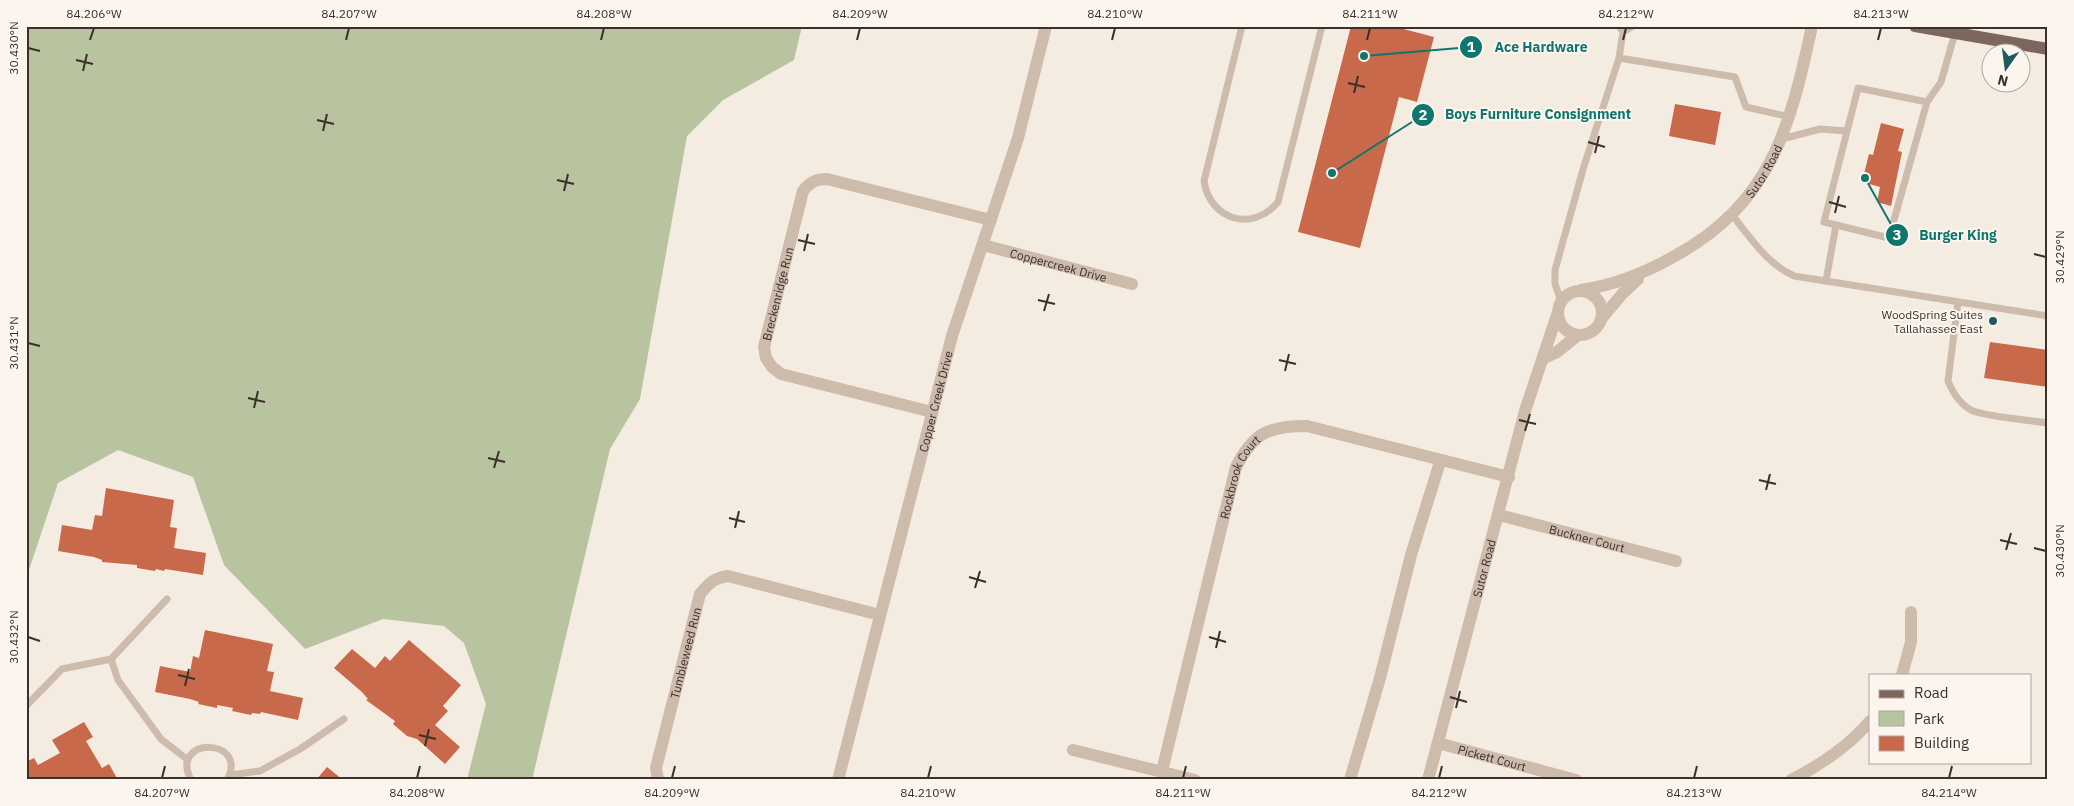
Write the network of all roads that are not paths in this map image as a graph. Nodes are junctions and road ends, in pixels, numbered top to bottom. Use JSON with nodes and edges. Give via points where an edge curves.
{"nodes":[{"id":1,"x":1046,"y":26,"type":"edge"},
{"id":2,"x":1242,"y":26,"type":"edge"},
{"id":3,"x":1322,"y":26,"type":"edge"},
{"id":4,"x":1633,"y":26,"type":"edge"},
{"id":5,"x":1812,"y":26,"type":"edge"},
{"id":6,"x":1915,"y":26,"type":"edge"},
{"id":7,"x":1621,"y":29,"type":"edge"},
{"id":8,"x":1955,"y":33,"type":"junction"},
{"id":9,"x":2048,"y":49,"type":"edge"},
{"id":10,"x":1619,"y":58,"type":"junction"},
{"id":11,"x":1927,"y":102,"type":"junction"},
{"id":12,"x":1790,"y":117,"type":"junction"},
{"id":13,"x":1847,"y":131,"type":"junction"},
{"id":14,"x":1782,"y":139,"type":"junction"},
{"id":15,"x":1732,"y":215,"type":"junction"},
{"id":16,"x":991,"y":220,"type":"junction"},
{"id":17,"x":1836,"y":225,"type":"junction"},
{"id":18,"x":983,"y":245,"type":"junction"},
{"id":19,"x":1650,"y":270,"type":"junction"},
{"id":20,"x":1826,"y":281,"type":"junction"},
{"id":21,"x":1132,"y":284,"type":"dead end"},
{"id":22,"x":1581,"y":290,"type":"junction"},
{"id":23,"x":1561,"y":301,"type":"junction"},
{"id":24,"x":1958,"y":302,"type":"junction"},
{"id":25,"x":1557,"y":315,"type":"junction"},
{"id":26,"x":2048,"y":316,"type":"edge"},
{"id":27,"x":1602,"y":318,"type":"junction"},
{"id":28,"x":1578,"y":335,"type":"junction"},
{"id":29,"x":1544,"y":358,"type":"junction"},
{"id":30,"x":932,"y":412,"type":"junction"},
{"id":31,"x":2048,"y":423,"type":"edge"},
{"id":32,"x":1440,"y":462,"type":"junction"},
{"id":33,"x":1509,"y":478,"type":"junction"},
{"id":34,"x":1499,"y":515,"type":"junction"},
{"id":35,"x":1676,"y":561,"type":"dead end"},
{"id":36,"x":167,"y":599,"type":"dead end"},
{"id":37,"x":1911,"y":612,"type":"dead end"},
{"id":38,"x":880,"y":615,"type":"junction"},
{"id":39,"x":111,"y":659,"type":"junction"},
{"id":40,"x":1902,"y":674,"type":"edge"},
{"id":41,"x":26,"y":706,"type":"edge"},
{"id":42,"x":344,"y":719,"type":"dead end"},
{"id":43,"x":1869,"y":721,"type":"edge"},
{"id":44,"x":1438,"y":743,"type":"junction"},
{"id":45,"x":1073,"y":750,"type":"dead end"},
{"id":46,"x":188,"y":760,"type":"junction"},
{"id":47,"x":1162,"y":772,"type":"junction"},
{"id":48,"x":1810,"y":776,"type":"edge"},
{"id":49,"x":228,"y":778,"type":"edge"},
{"id":50,"x":191,"y":780,"type":"edge"},
{"id":51,"x":658,"y":780,"type":"edge"},
{"id":52,"x":838,"y":780,"type":"edge"},
{"id":53,"x":1195,"y":780,"type":"edge"},
{"id":54,"x":1350,"y":780,"type":"edge"},
{"id":55,"x":1428,"y":780,"type":"edge"},
{"id":56,"x":1576,"y":780,"type":"edge"},
{"id":57,"x":1792,"y":780,"type":"edge"}],
"edges":[{"from":1,"to":16,"type":"street","name":"Copper Creek Drive","via":[[1018,138]]},
{"from":2,"to":3,"type":"lane","via":[[1204,180],[1208,196],[1216,207],[1230,217],[1241,219],[1260,216],[1278,202]]},
{"from":4,"to":7,"type":"lane"},
{"from":5,"to":12,"type":"street","name":"Sutor Road"},
{"from":6,"to":8,"type":"main road"},
{"from":7,"to":10,"type":"lane"},
{"from":8,"to":9,"type":"main road"},
{"from":8,"to":11,"type":"lane","via":[[1941,82]]},
{"from":10,"to":12,"type":"lane","via":[[1735,77],[1746,107]]},
{"from":10,"to":23,"type":"lane","via":[[1555,270],[1555,284]]},
{"from":11,"to":13,"type":"lane","via":[[1858,88]]},
{"from":11,"to":17,"type":"lane","via":[[1889,238]]},
{"from":12,"to":14,"type":"street","name":"Sutor Road"},
{"from":13,"to":14,"type":"lane","via":[[1820,129]]},
{"from":13,"to":17,"type":"lane","via":[[1824,222]]},
{"from":14,"to":15,"type":"street","name":"Sutor Road","via":[[1764,174]]},
{"from":15,"to":19,"type":"street","name":"Sutor Road","via":[[1693,245]]},
{"from":15,"to":20,"type":"lane","via":[[1778,268],[1794,276]]},
{"from":16,"to":18,"type":"street","name":"Copper Creek Drive"},
{"from":16,"to":30,"type":"street","name":"Breckenridge Run","via":[[827,179],[809,183],[803,191],[771,313],[764,347],[766,358],[781,374]]},
{"from":17,"to":20,"type":"lane"},
{"from":18,"to":21,"type":"street","name":"Coppercreek Drive"},
{"from":18,"to":30,"type":"street","name":"Copper Creek Drive","via":[[952,336]]},
{"from":19,"to":22,"type":"street","name":"Sutor Road","via":[[1622,282]]},
{"from":19,"to":27,"type":"street","name":"Sutor Road","via":[[1623,292]]},
{"from":20,"to":24,"type":"lane"},
{"from":22,"to":23,"type":"street","via":[[1566,295]]},
{"from":22,"to":27,"type":"street","via":[[1600,302]]},
{"from":23,"to":25,"type":"street"},
{"from":24,"to":26,"type":"lane"},
{"from":24,"to":31,"type":"lane","via":[[1948,381],[1960,402],[1973,410]]},
{"from":25,"to":28,"type":"street","via":[[1568,333]]},
{"from":25,"to":29,"type":"street","name":"Sutor Road"},
{"from":27,"to":28,"type":"street","via":[[1595,330]]},
{"from":28,"to":29,"type":"street"},
{"from":29,"to":33,"type":"street","name":"Sutor Road","via":[[1525,411]]},
{"from":30,"to":38,"type":"street","name":"Copper Creek Drive"},
{"from":32,"to":33,"type":"street","name":"Rockbrook Court"},
{"from":32,"to":47,"type":"street","name":"Rockbrook Court","via":[[1307,426],[1269,429],[1244,451],[1236,467]]},
{"from":32,"to":54,"type":"street","via":[[1411,554]]},
{"from":33,"to":34,"type":"street","name":"Sutor Road"},
{"from":34,"to":35,"type":"street","name":"Buckner Court"},
{"from":34,"to":44,"type":"street","name":"Sutor Road"},
{"from":36,"to":39,"type":"lane"},
{"from":37,"to":40,"type":"street","via":[[1910,642]]},
{"from":38,"to":51,"type":"street","name":"Tumbleweed Run","via":[[728,576],[708,584],[700,594],[656,768]]},
{"from":38,"to":52,"type":"street","name":"Copper Creek Drive"},
{"from":39,"to":41,"type":"lane","via":[[62,669]]},
{"from":39,"to":46,"type":"lane","via":[[118,680],[160,739]]},
{"from":42,"to":49,"type":"lane","via":[[260,771]]},
{"from":43,"to":48,"type":"street"},
{"from":44,"to":55,"type":"street","name":"Sutor Road"},
{"from":44,"to":56,"type":"street","name":"Pickett Court"},
{"from":45,"to":47,"type":"street"},
{"from":46,"to":49,"type":"lane","via":[[198,749],[213,746],[220,749],[230,760]]},
{"from":46,"to":50,"type":"lane"},
{"from":47,"to":53,"type":"street"},
{"from":48,"to":57,"type":"street"}]}
